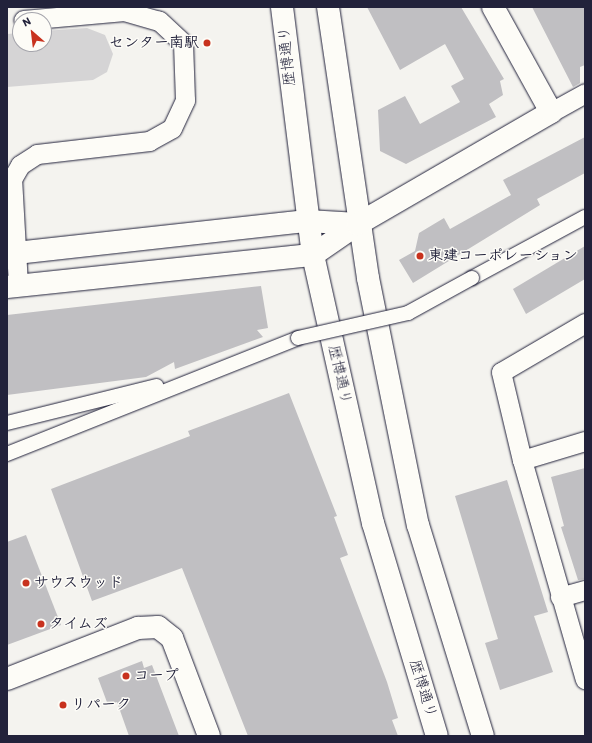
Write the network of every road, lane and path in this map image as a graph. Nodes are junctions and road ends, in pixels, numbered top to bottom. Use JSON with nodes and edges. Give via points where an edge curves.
{"nodes":[{"id":1,"x":282,"y":7,"type":"edge"},
{"id":2,"x":328,"y":7,"type":"edge"},
{"id":3,"x":493,"y":7,"type":"edge"},
{"id":4,"x":52,"y":17,"type":"edge"},
{"id":5,"x":585,"y":93,"type":"edge"},
{"id":6,"x":551,"y":112,"type":"junction"},
{"id":7,"x":585,"y":217,"type":"edge"},
{"id":8,"x":307,"y":221,"type":"junction"},
{"id":9,"x":358,"y":224,"type":"junction"},
{"id":10,"x":12,"y":253,"type":"edge"},
{"id":11,"x":313,"y":255,"type":"junction"},
{"id":12,"x":12,"y":286,"type":"edge"},
{"id":13,"x":585,"y":323,"type":"edge"},
{"id":14,"x":189,"y":379,"type":"junction"},
{"id":15,"x":7,"y":423,"type":"edge"},
{"id":16,"x":585,"y":440,"type":"edge"},
{"id":17,"x":7,"y":454,"type":"edge"},
{"id":18,"x":522,"y":460,"type":"junction"},
{"id":19,"x":585,"y":590,"type":"edge"},
{"id":20,"x":560,"y":597,"type":"junction"},
{"id":21,"x":585,"y":679,"type":"edge"},
{"id":22,"x":7,"y":680,"type":"edge"},
{"id":23,"x":209,"y":736,"type":"edge"},
{"id":24,"x":437,"y":736,"type":"edge"},
{"id":25,"x":483,"y":736,"type":"edge"}],
"edges":[{"from":1,"to":8,"type":"street","name":"歴博通り"},
{"from":2,"to":9,"type":"street"},
{"from":3,"to":6,"type":"street"},
{"from":4,"to":10,"type":"street","via":[[124,11],[159,20],[183,43],[186,100],[172,128],[149,142],[37,154],[20,165],[12,179]]},
{"from":5,"to":6,"type":"street"},
{"from":6,"to":9,"type":"street"},
{"from":7,"to":14,"type":"street","bridge":true,"via":[[408,313],[298,338]]},
{"from":8,"to":9,"type":"street"},
{"from":8,"to":10,"type":"street"},
{"from":8,"to":11,"type":"street","name":"歴博通り"},
{"from":9,"to":11,"type":"street"},
{"from":9,"to":25,"type":"street","via":[[418,525]]},
{"from":10,"to":12,"type":"street"},
{"from":11,"to":12,"type":"street"},
{"from":11,"to":24,"type":"street","name":"歴博通り","via":[[373,523]]},
{"from":13,"to":18,"type":"street","via":[[501,372]]},
{"from":14,"to":15,"type":"street","via":[[105,396]]},
{"from":14,"to":17,"type":"street"},
{"from":16,"to":18,"type":"street"},
{"from":18,"to":20,"type":"street"},
{"from":19,"to":20,"type":"street"},
{"from":20,"to":21,"type":"street"},
{"from":22,"to":23,"type":"street","via":[[138,628],[158,627],[172,638]]}]}
